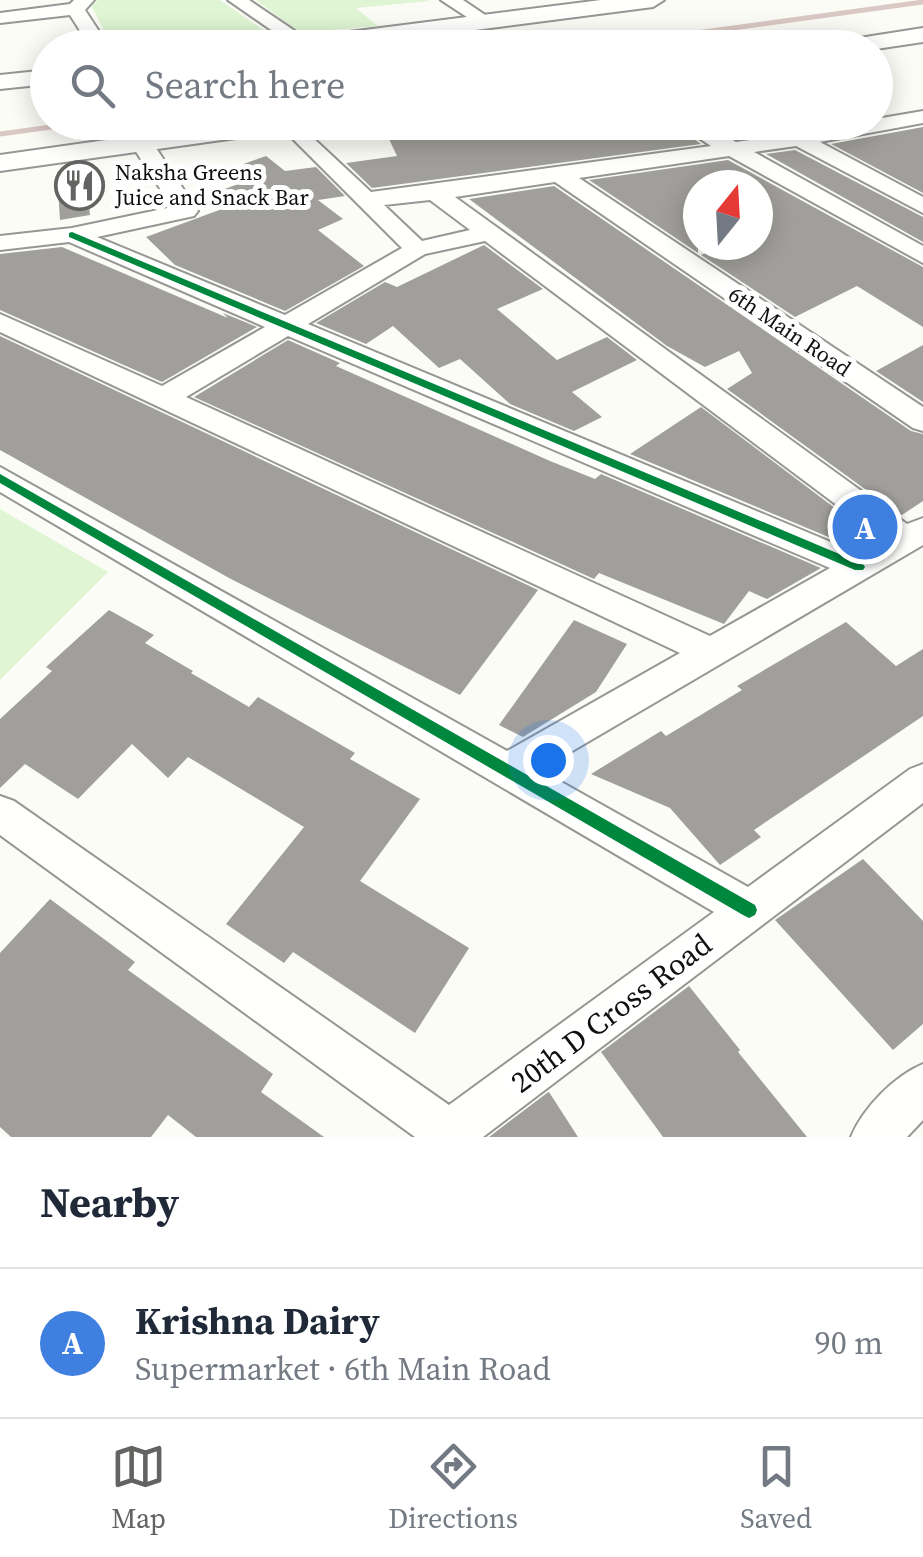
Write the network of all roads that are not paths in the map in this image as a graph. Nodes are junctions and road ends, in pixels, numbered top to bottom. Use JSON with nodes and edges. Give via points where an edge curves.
{"nodes":[{"id":1,"x":237,"y":0,"type":"edge"},
{"id":2,"x":450,"y":0,"type":"edge"},
{"id":3,"x":653,"y":0,"type":"edge"},
{"id":4,"x":80,"y":4,"type":"edge"},
{"id":5,"x":0,"y":18,"type":"edge"},
{"id":6,"x":485,"y":21,"type":"junction"},
{"id":7,"x":92,"y":30,"type":"edge"},
{"id":8,"x":283,"y":30,"type":"edge"},
{"id":9,"x":414,"y":30,"type":"edge"},
{"id":10,"x":923,"y":36,"type":"edge"},
{"id":11,"x":893,"y":40,"type":"edge"},
{"id":12,"x":30,"y":78,"type":"edge"},
{"id":13,"x":0,"y":82,"type":"edge"},
{"id":14,"x":893,"y":113,"type":"edge"},
{"id":15,"x":917,"y":122,"type":"edge"},
{"id":16,"x":171,"y":140,"type":"edge"},
{"id":17,"x":302,"y":140,"type":"edge"},
{"id":18,"x":716,"y":140,"type":"edge"},
{"id":19,"x":784,"y":140,"type":"edge"},
{"id":20,"x":802,"y":140,"type":"edge"},
{"id":21,"x":142,"y":144,"type":"junction"},
{"id":22,"x":730,"y":148,"type":"junction"},
{"id":23,"x":0,"y":163,"type":"edge"},
{"id":24,"x":558,"y":174,"type":"junction"},
{"id":25,"x":435,"y":193,"type":"junction"},
{"id":26,"x":364,"y":200,"type":"junction"},
{"id":27,"x":923,"y":206,"type":"edge"},
{"id":28,"x":489,"y":233,"type":"junction"},
{"id":29,"x":72,"y":235,"type":"junction"},
{"id":30,"x":0,"y":243,"type":"edge"},
{"id":31,"x":417,"y":248,"type":"junction"},
{"id":32,"x":923,"y":256,"type":"edge"},
{"id":33,"x":0,"y":322,"type":"edge"},
{"id":34,"x":284,"y":325,"type":"junction"},
{"id":35,"x":162,"y":398,"type":"junction"},
{"id":36,"x":923,"y":420,"type":"edge"},
{"id":37,"x":0,"y":478,"type":"edge"},
{"id":38,"x":915,"y":535,"type":"edge"},
{"id":39,"x":858,"y":567,"type":"junction"},
{"id":40,"x":712,"y":652,"type":"junction"},
{"id":41,"x":507,"y":770,"type":"junction"},
{"id":42,"x":923,"y":782,"type":"edge"},
{"id":43,"x":0,"y":813,"type":"edge"},
{"id":44,"x":749,"y":910,"type":"junction"},
{"id":45,"x":923,"y":1087,"type":"edge"},
{"id":46,"x":446,"y":1135,"type":"edge"},
{"id":47,"x":874,"y":1137,"type":"edge"}],
"edges":[{"from":1,"to":8,"type":"street"},
{"from":2,"to":6,"type":"street"},
{"from":3,"to":6,"type":"street"},
{"from":4,"to":5,"type":"street"},
{"from":4,"to":7,"type":"street"},
{"from":6,"to":9,"type":"street"},
{"from":10,"to":11,"type":"street"},
{"from":12,"to":13,"type":"street"},
{"from":14,"to":15,"type":"street"},
{"from":16,"to":21,"type":"street"},
{"from":17,"to":26,"type":"street"},
{"from":18,"to":22,"type":"street"},
{"from":19,"to":22,"type":"street"},
{"from":20,"to":27,"type":"street"},
{"from":21,"to":23,"type":"street"},
{"from":21,"to":29,"type":"street","via":[[186,210]]},
{"from":22,"to":24,"type":"street"},
{"from":22,"to":32,"type":"street"},
{"from":24,"to":25,"type":"street"},
{"from":24,"to":36,"type":"street","name":"6th Main Road"},
{"from":25,"to":26,"type":"street"},
{"from":25,"to":28,"type":"street"},
{"from":26,"to":31,"type":"street"},
{"from":28,"to":31,"type":"street"},
{"from":28,"to":38,"type":"street"},
{"from":29,"to":30,"type":"street"},
{"from":29,"to":34,"type":"street"},
{"from":31,"to":34,"type":"street"},
{"from":33,"to":35,"type":"street"},
{"from":34,"to":35,"type":"street"},
{"from":34,"to":39,"type":"street"},
{"from":35,"to":40,"type":"street"},
{"from":37,"to":41,"type":"street"},
{"from":38,"to":39,"type":"street"},
{"from":39,"to":40,"type":"street"},
{"from":40,"to":41,"type":"street"},
{"from":41,"to":44,"type":"street"},
{"from":42,"to":44,"type":"street","name":"20th D Cross Road"},
{"from":43,"to":46,"type":"street"},
{"from":44,"to":46,"type":"street","name":"20th D Cross Road"},
{"from":45,"to":47,"type":"street"}]}
